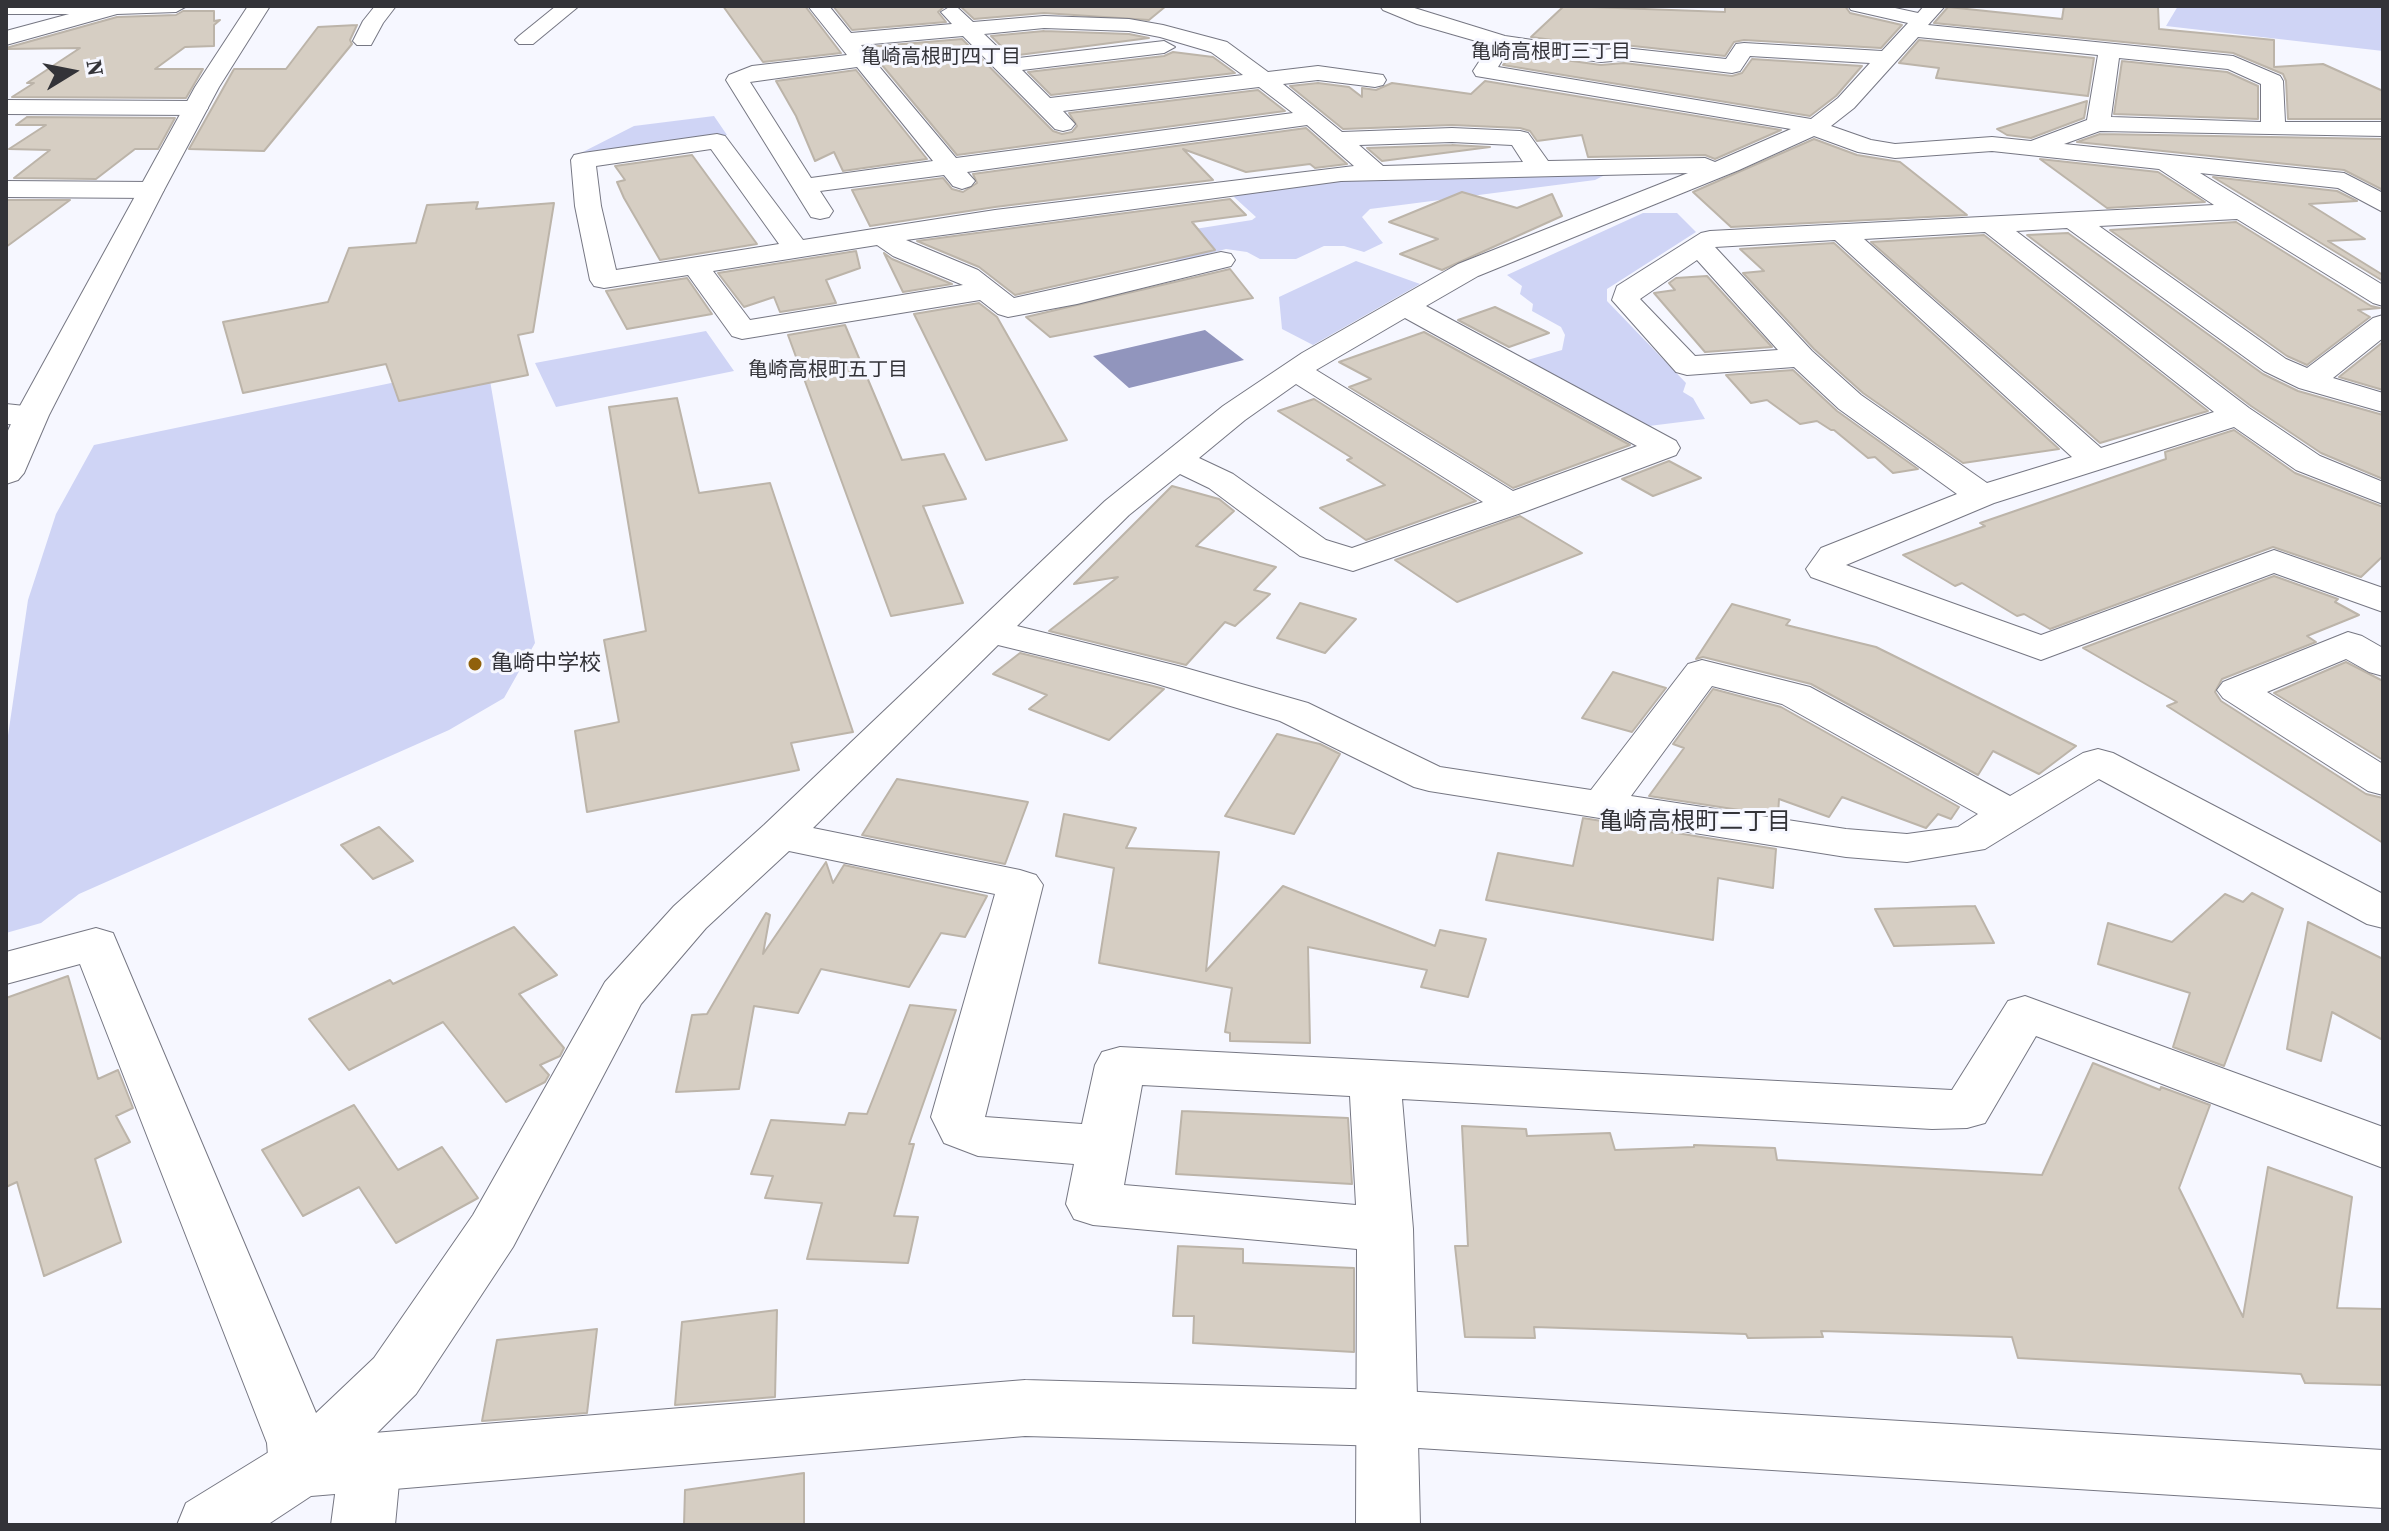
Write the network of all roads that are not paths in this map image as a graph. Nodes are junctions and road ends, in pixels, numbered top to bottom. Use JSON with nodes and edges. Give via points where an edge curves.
{"nodes":[{"id":1,"x":176,"y":6,"type":"edge"},
{"id":2,"x":259,"y":6,"type":"edge"},
{"id":3,"x":386,"y":6,"type":"edge"},
{"id":4,"x":569,"y":6,"type":"edge"},
{"id":5,"x":818,"y":6,"type":"edge"},
{"id":6,"x":945,"y":6,"type":"edge"},
{"id":7,"x":1390,"y":6,"type":"edge"},
{"id":8,"x":1858,"y":6,"type":"edge"},
{"id":9,"x":6,"y":8,"type":"edge"},
{"id":10,"x":116,"y":8,"type":"junction"},
{"id":11,"x":1924,"y":19,"type":"edge"},
{"id":12,"x":966,"y":27,"type":"junction"},
{"id":13,"x":6,"y":38,"type":"edge"},
{"id":14,"x":526,"y":40,"type":"dead end"},
{"id":15,"x":845,"y":40,"type":"junction"},
{"id":16,"x":364,"y":41,"type":"dead end"},
{"id":17,"x":1200,"y":42,"type":"junction"},
{"id":18,"x":1503,"y":42,"type":"junction"},
{"id":19,"x":2110,"y":49,"type":"junction"},
{"id":20,"x":1889,"y":58,"type":"junction"},
{"id":21,"x":862,"y":60,"type":"junction"},
{"id":22,"x":1003,"y":66,"type":"junction"},
{"id":23,"x":1262,"y":79,"type":"junction"},
{"id":24,"x":1375,"y":80,"type":"dead end"},
{"id":25,"x":1044,"y":106,"type":"junction"},
{"id":26,"x":6,"y":107,"type":"edge"},
{"id":27,"x":196,"y":108,"type":"junction"},
{"id":28,"x":1310,"y":118,"type":"junction"},
{"id":29,"x":2098,"y":124,"type":"junction"},
{"id":30,"x":1815,"y":127,"type":"junction"},
{"id":31,"x":2273,"y":129,"type":"junction"},
{"id":32,"x":2383,"y":129,"type":"edge"},
{"id":33,"x":1337,"y":139,"type":"junction"},
{"id":34,"x":2036,"y":147,"type":"junction"},
{"id":35,"x":1088,"y":148,"type":"junction"},
{"id":36,"x":2167,"y":163,"type":"junction"},
{"id":37,"x":947,"y":165,"type":"junction"},
{"id":38,"x":1730,"y":165,"type":"junction"},
{"id":39,"x":1539,"y":167,"type":"junction"},
{"id":40,"x":1374,"y":171,"type":"junction"},
{"id":41,"x":2344,"y":181,"type":"junction"},
{"id":42,"x":2383,"y":185,"type":"edge"},
{"id":43,"x":805,"y":186,"type":"junction"},
{"id":44,"x":6,"y":189,"type":"edge"},
{"id":45,"x":151,"y":190,"type":"junction"},
{"id":46,"x":1139,"y":197,"type":"junction"},
{"id":47,"x":2383,"y":204,"type":"edge"},
{"id":48,"x":2242,"y":211,"type":"junction"},
{"id":49,"x":995,"y":218,"type":"junction"},
{"id":50,"x":2074,"y":221,"type":"junction"},
{"id":51,"x":1992,"y":225,"type":"junction"},
{"id":52,"x":1842,"y":233,"type":"junction"},
{"id":53,"x":880,"y":235,"type":"junction"},
{"id":54,"x":838,"y":241,"type":"junction"},
{"id":55,"x":1699,"y":246,"type":"junction"},
{"id":56,"x":796,"y":249,"type":"junction"},
{"id":57,"x":1221,"y":260,"type":"dead end"},
{"id":58,"x":695,"y":265,"type":"junction"},
{"id":59,"x":987,"y":290,"type":"junction"},
{"id":60,"x":2383,"y":297,"type":"edge"},
{"id":61,"x":1405,"y":306,"type":"junction"},
{"id":62,"x":2383,"y":324,"type":"edge"},
{"id":63,"x":1801,"y":357,"type":"junction"},
{"id":64,"x":1296,"y":371,"type":"junction"},
{"id":65,"x":2310,"y":381,"type":"junction"},
{"id":66,"x":2383,"y":403,"type":"edge"},
{"id":67,"x":19,"y":414,"type":"edge"},
{"id":68,"x":2238,"y":415,"type":"junction"},
{"id":69,"x":1178,"y":460,"type":"junction"},
{"id":70,"x":2095,"y":460,"type":"junction"},
{"id":71,"x":6,"y":473,"type":"edge"},
{"id":72,"x":2383,"y":494,"type":"edge"},
{"id":73,"x":1982,"y":496,"type":"junction"},
{"id":74,"x":1512,"y":505,"type":"junction"},
{"id":75,"x":2383,"y":601,"type":"edge"},
{"id":76,"x":990,"y":631,"type":"junction"},
{"id":77,"x":2383,"y":664,"type":"edge"},
{"id":78,"x":2383,"y":782,"type":"edge"},
{"id":79,"x":1603,"y":804,"type":"junction"},
{"id":80,"x":2008,"y":813,"type":"junction"},
{"id":81,"x":780,"y":835,"type":"junction"},
{"id":82,"x":2383,"y":913,"type":"edge"},
{"id":83,"x":6,"y":968,"type":"edge"},
{"id":84,"x":1375,"y":1079,"type":"junction"},
{"id":85,"x":1104,"y":1146,"type":"junction"},
{"id":86,"x":2383,"y":1148,"type":"edge"},
{"id":87,"x":1385,"y":1229,"type":"junction"},
{"id":88,"x":1386,"y":1418,"type":"junction"},
{"id":89,"x":370,"y":1462,"type":"junction"},
{"id":90,"x":300,"y":1468,"type":"junction"},
{"id":91,"x":2383,"y":1479,"type":"edge"},
{"id":92,"x":210,"y":1525,"type":"edge"},
{"id":93,"x":363,"y":1525,"type":"edge"},
{"id":94,"x":1388,"y":1525,"type":"edge"}],
"edges":[{"from":1,"to":10,"type":"street"},
{"from":2,"to":27,"type":"street"},
{"from":3,"to":16,"type":"street"},
{"from":4,"to":14,"type":"street"},
{"from":5,"to":15,"type":"street"},
{"from":6,"to":12,"type":"street"},
{"from":7,"to":18,"type":"street"},
{"from":8,"to":11,"type":"street"},
{"from":9,"to":10,"type":"street"},
{"from":10,"to":13,"type":"street"},
{"from":11,"to":19,"type":"street"},
{"from":11,"to":20,"type":"street"},
{"from":12,"to":15,"type":"street"},
{"from":12,"to":17,"type":"street","via":[[1088,23],[1163,31]]},
{"from":12,"to":22,"type":"street"},
{"from":15,"to":21,"type":"street"},
{"from":17,"to":22,"type":"street"},
{"from":17,"to":23,"type":"street","via":[[1219,47]]},
{"from":18,"to":20,"type":"street","via":[[1732,66],[1744,49]]},
{"from":18,"to":30,"type":"street","via":[[1484,71]]},
{"from":19,"to":29,"type":"street"},
{"from":19,"to":31,"type":"street","via":[[2233,63],[2272,81]]},
{"from":20,"to":30,"type":"street"},
{"from":21,"to":37,"type":"street"},
{"from":21,"to":43,"type":"street","via":[[752,73],[737,80]]},
{"from":22,"to":25,"type":"street"},
{"from":23,"to":24,"type":"street","via":[[1318,73]]},
{"from":23,"to":25,"type":"street"},
{"from":23,"to":28,"type":"street"},
{"from":25,"to":35,"type":"street"},
{"from":26,"to":27,"type":"street"},
{"from":27,"to":45,"type":"street"},
{"from":28,"to":33,"type":"street"},
{"from":28,"to":35,"type":"street"},
{"from":29,"to":31,"type":"street"},
{"from":29,"to":34,"type":"street"},
{"from":30,"to":34,"type":"street","via":[[1867,147],[1895,151],[1992,144]]},
{"from":30,"to":38,"type":"street"},
{"from":31,"to":32,"type":"street"},
{"from":33,"to":39,"type":"street","via":[[1520,138]]},
{"from":33,"to":40,"type":"street"},
{"from":34,"to":36,"type":"street"},
{"from":35,"to":37,"type":"street"},
{"from":35,"to":46,"type":"street"},
{"from":36,"to":41,"type":"street"},
{"from":36,"to":48,"type":"street"},
{"from":37,"to":43,"type":"street"},
{"from":37,"to":49,"type":"street"},
{"from":38,"to":39,"type":"street"},
{"from":38,"to":61,"type":"street","via":[[1468,270]]},
{"from":39,"to":40,"type":"street"},
{"from":40,"to":46,"type":"street"},
{"from":41,"to":42,"type":"street"},
{"from":41,"to":47,"type":"street"},
{"from":43,"to":54,"type":"street"},
{"from":44,"to":45,"type":"street"},
{"from":45,"to":67,"type":"street"},
{"from":46,"to":49,"type":"street"},
{"from":48,"to":50,"type":"street"},
{"from":48,"to":60,"type":"street"},
{"from":49,"to":53,"type":"street"},
{"from":50,"to":51,"type":"street"},
{"from":50,"to":65,"type":"street","via":[[2275,365]]},
{"from":51,"to":52,"type":"street"},
{"from":51,"to":68,"type":"street"},
{"from":52,"to":55,"type":"street","via":[[1710,239]]},
{"from":52,"to":70,"type":"street"},
{"from":53,"to":54,"type":"street"},
{"from":53,"to":59,"type":"street"},
{"from":54,"to":56,"type":"street"},
{"from":55,"to":63,"type":"street"},
{"from":55,"to":63,"type":"street","via":[[1627,292],[1626,300],[1687,366]]},
{"from":56,"to":58,"type":"street"},
{"from":56,"to":58,"type":"street","via":[[717,141],[583,160],[604,280]]},
{"from":57,"to":59,"type":"street","via":[[1008,308]]},
{"from":58,"to":59,"type":"street","via":[[742,330]]},
{"from":61,"to":64,"type":"street"},
{"from":61,"to":74,"type":"street","via":[[1664,448]]},
{"from":62,"to":65,"type":"street"},
{"from":63,"to":73,"type":"street","via":[[1850,402]]},
{"from":64,"to":69,"type":"street"},
{"from":64,"to":74,"type":"street"},
{"from":65,"to":66,"type":"street"},
{"from":67,"to":71,"type":"street"},
{"from":68,"to":70,"type":"street"},
{"from":68,"to":72,"type":"street","via":[[2308,463]]},
{"from":69,"to":74,"type":"street","via":[[1221,481],[1313,548],[1353,560]]},
{"from":69,"to":76,"type":"street","via":[[1117,508]]},
{"from":70,"to":73,"type":"street"},
{"from":73,"to":75,"type":"street","via":[[1834,556],[1824,569],[2041,648],[2274,561]]},
{"from":76,"to":79,"type":"street","via":[[1294,712],[1429,778]]},
{"from":76,"to":81,"type":"street"},
{"from":77,"to":78,"type":"street","via":[[2348,644],[2237,690]]},
{"from":79,"to":80,"type":"street","via":[[1907,848],[1969,839]]},
{"from":79,"to":80,"type":"street","via":[[1702,672],[1796,695]]},
{"from":80,"to":82,"type":"street","via":[[2098,762]]},
{"from":81,"to":85,"type":"street","via":[[1020,885],[957,1117],[963,1129],[978,1136]]},
{"from":81,"to":90,"type":"street","via":[[690,917],[622,994],[493,1231],[395,1376]]},
{"from":83,"to":90,"type":"street","via":[[96,944],[298,1443]]},
{"from":84,"to":85,"type":"street","via":[[1120,1065]]},
{"from":84,"to":86,"type":"street","via":[[1967,1109],[2025,1013]]},
{"from":84,"to":87,"type":"street"},
{"from":85,"to":87,"type":"street","via":[[1093,1204]]},
{"from":87,"to":88,"type":"street"},
{"from":88,"to":89,"type":"street","via":[[1025,1408]]},
{"from":88,"to":91,"type":"street"},
{"from":88,"to":94,"type":"street"},
{"from":89,"to":90,"type":"street"},
{"from":89,"to":93,"type":"street"},
{"from":90,"to":92,"type":"street"}]}
